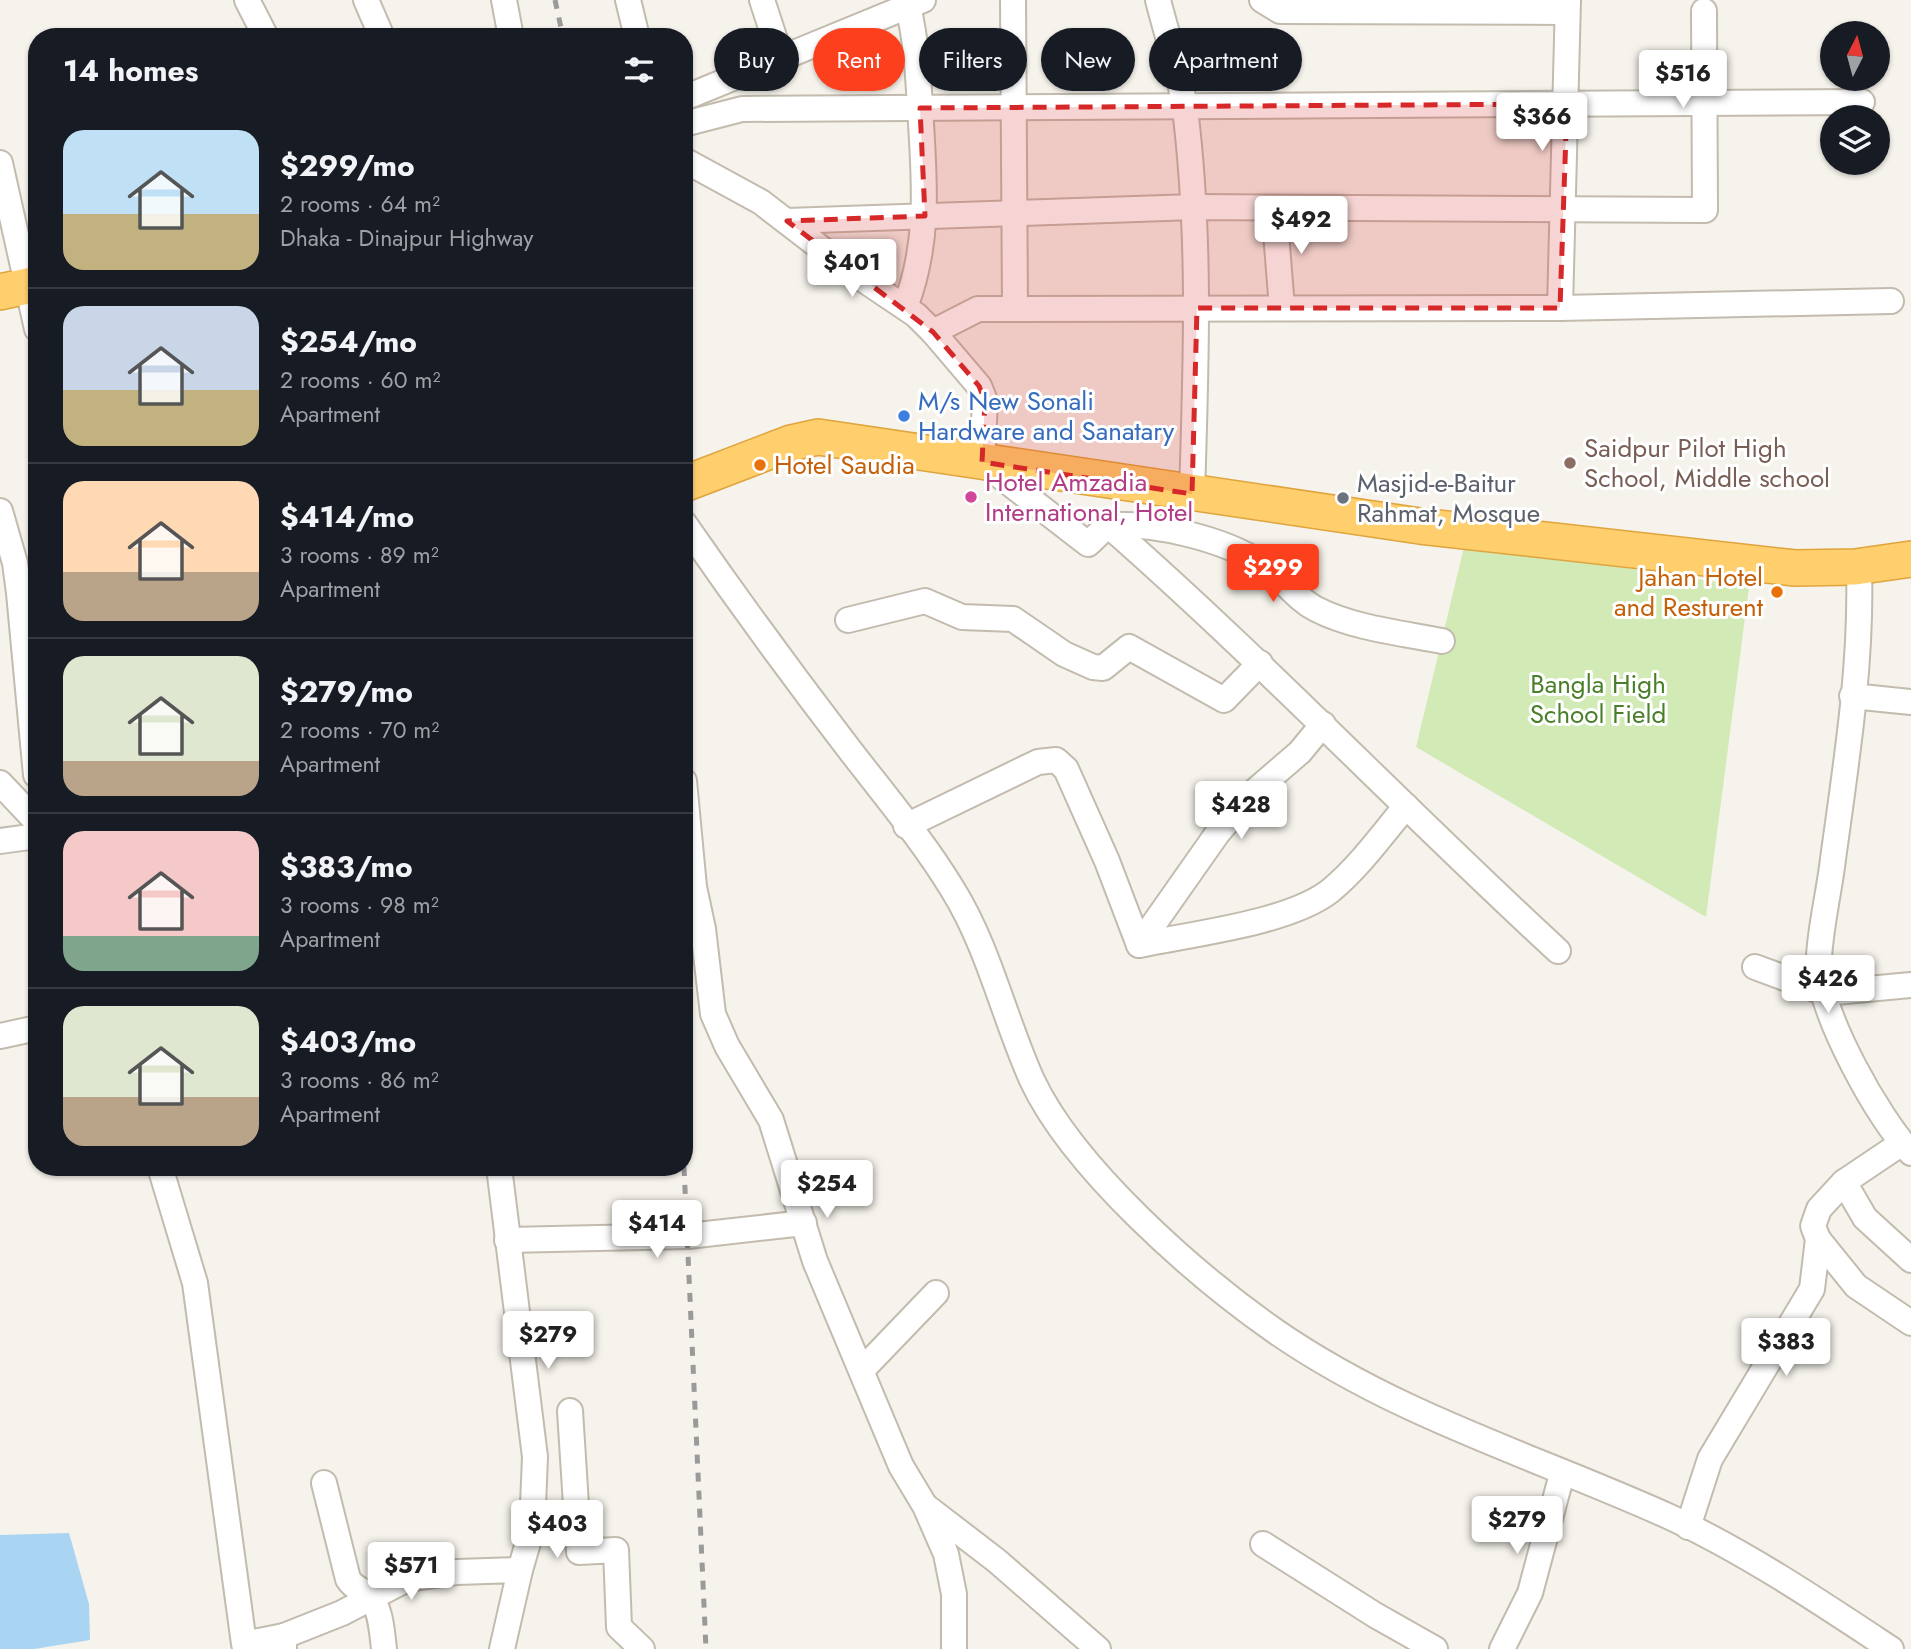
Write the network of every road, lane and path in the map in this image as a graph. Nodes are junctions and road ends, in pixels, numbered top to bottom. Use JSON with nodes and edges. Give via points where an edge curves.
{"nodes":[{"id":1,"x":247,"y":0,"type":"edge"},
{"id":2,"x":366,"y":0,"type":"edge"},
{"id":3,"x":504,"y":0,"type":"edge"},
{"id":4,"x":628,"y":0,"type":"edge"},
{"id":5,"x":762,"y":0,"type":"edge"},
{"id":6,"x":1013,"y":0,"type":"edge"},
{"id":7,"x":1158,"y":0,"type":"edge"},
{"id":8,"x":1262,"y":0,"type":"edge"},
{"id":9,"x":915,"y":3,"type":"edge"},
{"id":10,"x":1567,"y":6,"type":"edge"},
{"id":11,"x":877,"y":8,"type":"edge"},
{"id":12,"x":1704,"y":11,"type":"dead end"},
{"id":13,"x":261,"y":28,"type":"edge"},
{"id":14,"x":378,"y":28,"type":"edge"},
{"id":15,"x":509,"y":28,"type":"edge"},
{"id":16,"x":635,"y":28,"type":"edge"},
{"id":17,"x":771,"y":28,"type":"edge"},
{"id":18,"x":799,"y":49,"type":"edge"},
{"id":19,"x":714,"y":86,"type":"edge"},
{"id":20,"x":693,"y":94,"type":"edge"},
{"id":21,"x":1862,"y":102,"type":"dead end"},
{"id":22,"x":1706,"y":103,"type":"junction"},
{"id":23,"x":1567,"y":104,"type":"junction"},
{"id":24,"x":1184,"y":106,"type":"junction"},
{"id":25,"x":1013,"y":107,"type":"junction"},
{"id":26,"x":920,"y":108,"type":"junction"},
{"id":27,"x":693,"y":122,"type":"edge"},
{"id":28,"x":0,"y":163,"type":"edge"},
{"id":29,"x":693,"y":165,"type":"edge"},
{"id":30,"x":1194,"y":207,"type":"junction"},
{"id":31,"x":1274,"y":208,"type":"junction"},
{"id":32,"x":1563,"y":209,"type":"junction"},
{"id":33,"x":1014,"y":213,"type":"junction"},
{"id":34,"x":925,"y":216,"type":"junction"},
{"id":35,"x":787,"y":221,"type":"junction"},
{"id":36,"x":21,"y":288,"type":"edge"},
{"id":37,"x":1891,"y":301,"type":"dead end"},
{"id":38,"x":28,"y":306,"type":"edge"},
{"id":39,"x":905,"y":307,"type":"junction"},
{"id":40,"x":1197,"y":308,"type":"junction"},
{"id":41,"x":1282,"y":308,"type":"junction"},
{"id":42,"x":1560,"y":308,"type":"junction"},
{"id":43,"x":1015,"y":309,"type":"junction"},
{"id":44,"x":933,"y":332,"type":"junction"},
{"id":45,"x":982,"y":462,"type":"junction"},
{"id":46,"x":693,"y":481,"type":"edge"},
{"id":47,"x":1192,"y":494,"type":"junction"},
{"id":48,"x":0,"y":511,"type":"edge"},
{"id":49,"x":1108,"y":525,"type":"junction"},
{"id":50,"x":693,"y":536,"type":"edge"},
{"id":51,"x":1911,"y":559,"type":"edge"},
{"id":52,"x":1855,"y":567,"type":"junction"},
{"id":53,"x":848,"y":620,"type":"dead end"},
{"id":54,"x":1441,"y":641,"type":"dead end"},
{"id":55,"x":1260,"y":663,"type":"junction"},
{"id":56,"x":28,"y":690,"type":"edge"},
{"id":57,"x":1852,"y":696,"type":"junction"},
{"id":58,"x":1911,"y":702,"type":"edge"},
{"id":59,"x":1323,"y":724,"type":"junction"},
{"id":60,"x":28,"y":777,"type":"edge"},
{"id":61,"x":0,"y":782,"type":"edge"},
{"id":62,"x":1406,"y":806,"type":"junction"},
{"id":63,"x":28,"y":812,"type":"edge"},
{"id":64,"x":906,"y":826,"type":"junction"},
{"id":65,"x":28,"y":837,"type":"edge"},
{"id":66,"x":0,"y":841,"type":"edge"},
{"id":67,"x":693,"y":876,"type":"edge"},
{"id":68,"x":1139,"y":945,"type":"junction"},
{"id":69,"x":1558,"y":951,"type":"dead end"},
{"id":70,"x":1755,"y":967,"type":"dead end"},
{"id":71,"x":1911,"y":985,"type":"edge"},
{"id":72,"x":1825,"y":993,"type":"junction"},
{"id":73,"x":28,"y":1030,"type":"edge"},
{"id":74,"x":0,"y":1035,"type":"edge"},
{"id":75,"x":1906,"y":1148,"type":"edge"},
{"id":76,"x":163,"y":1176,"type":"edge"},
{"id":77,"x":500,"y":1176,"type":"edge"},
{"id":78,"x":1844,"y":1182,"type":"junction"},
{"id":79,"x":804,"y":1223,"type":"junction"},
{"id":80,"x":1818,"y":1239,"type":"junction"},
{"id":81,"x":507,"y":1240,"type":"junction"},
{"id":82,"x":1911,"y":1260,"type":"edge"},
{"id":83,"x":936,"y":1293,"type":"dead end"},
{"id":84,"x":1911,"y":1323,"type":"edge"},
{"id":85,"x":863,"y":1369,"type":"junction"},
{"id":86,"x":570,"y":1411,"type":"dead end"},
{"id":87,"x":1562,"y":1474,"type":"junction"},
{"id":88,"x":324,"y":1483,"type":"dead end"},
{"id":89,"x":925,"y":1506,"type":"junction"},
{"id":90,"x":1688,"y":1527,"type":"junction"},
{"id":91,"x":1263,"y":1544,"type":"dead end"},
{"id":92,"x":520,"y":1570,"type":"junction"},
{"id":93,"x":370,"y":1596,"type":"junction"},
{"id":94,"x":284,"y":1643,"type":"edge"},
{"id":95,"x":232,"y":1646,"type":"edge"},
{"id":96,"x":384,"y":1649,"type":"edge"},
{"id":97,"x":502,"y":1649,"type":"edge"},
{"id":98,"x":642,"y":1649,"type":"edge"},
{"id":99,"x":954,"y":1649,"type":"edge"},
{"id":100,"x":1098,"y":1649,"type":"edge"},
{"id":101,"x":1434,"y":1649,"type":"edge"},
{"id":102,"x":1502,"y":1649,"type":"edge"},
{"id":103,"x":1891,"y":1649,"type":"edge"}],
"edges":[{"from":1,"to":13,"type":"street"},
{"from":2,"to":14,"type":"street"},
{"from":3,"to":15,"type":"street"},
{"from":4,"to":16,"type":"street"},
{"from":5,"to":17,"type":"street"},
{"from":6,"to":25,"type":"street"},
{"from":7,"to":24,"type":"street"},
{"from":8,"to":10,"type":"street","via":[[1280,11]]},
{"from":9,"to":11,"type":"street"},
{"from":9,"to":26,"type":"street"},
{"from":10,"to":23,"type":"street"},
{"from":11,"to":18,"type":"street"},
{"from":12,"to":22,"type":"street"},
{"from":19,"to":20,"type":"street"},
{"from":21,"to":22,"type":"street"},
{"from":22,"to":23,"type":"street"},
{"from":22,"to":32,"type":"street","via":[[1704,209]]},
{"from":23,"to":24,"type":"street"},
{"from":23,"to":32,"type":"street"},
{"from":24,"to":25,"type":"street"},
{"from":24,"to":30,"type":"street"},
{"from":25,"to":26,"type":"street"},
{"from":25,"to":33,"type":"street"},
{"from":26,"to":27,"type":"street","via":[[742,109]]},
{"from":26,"to":34,"type":"street"},
{"from":28,"to":36,"type":"street"},
{"from":29,"to":35,"type":"street"},
{"from":30,"to":31,"type":"street"},
{"from":30,"to":33,"type":"street"},
{"from":30,"to":40,"type":"street"},
{"from":31,"to":32,"type":"street"},
{"from":31,"to":41,"type":"street"},
{"from":32,"to":42,"type":"street"},
{"from":33,"to":34,"type":"street"},
{"from":33,"to":43,"type":"street"},
{"from":34,"to":35,"type":"street"},
{"from":34,"to":39,"type":"street","via":[[916,278]]},
{"from":35,"to":39,"type":"street"},
{"from":36,"to":38,"type":"street"},
{"from":37,"to":42,"type":"street"},
{"from":39,"to":44,"type":"street"},
{"from":40,"to":41,"type":"street"},
{"from":40,"to":43,"type":"street"},
{"from":40,"to":47,"type":"street"},
{"from":41,"to":42,"type":"street"},
{"from":43,"to":44,"type":"street","via":[[978,309]]},
{"from":44,"to":45,"type":"street","via":[[979,386],[985,401]]},
{"from":45,"to":46,"type":"highway","via":[[818,437]]},
{"from":45,"to":47,"type":"highway"},
{"from":45,"to":49,"type":"street","via":[[1088,544]]},
{"from":47,"to":52,"type":"highway","via":[[1420,526],[1795,568]]},
{"from":48,"to":56,"type":"street","via":[[17,573]]},
{"from":49,"to":54,"type":"street","via":[[1142,523],[1191,536],[1262,564],[1315,609]]},
{"from":49,"to":55,"type":"street"},
{"from":50,"to":64,"type":"street"},
{"from":51,"to":52,"type":"highway"},
{"from":52,"to":57,"type":"street","via":[[1859,569],[1860,606]]},
{"from":53,"to":55,"type":"street","via":[[925,601],[962,617],[1013,619],[1093,667],[1104,668],[1129,647],[1224,700]]},
{"from":55,"to":59,"type":"street"},
{"from":57,"to":58,"type":"street"},
{"from":57,"to":72,"type":"street","via":[[1819,969]]},
{"from":59,"to":62,"type":"street"},
{"from":59,"to":68,"type":"street","via":[[1217,834]]},
{"from":60,"to":61,"type":"street"},
{"from":61,"to":63,"type":"street"},
{"from":62,"to":68,"type":"street","via":[[1329,892],[1284,913]]},
{"from":62,"to":69,"type":"street"},
{"from":64,"to":68,"type":"street","via":[[1038,762],[1056,760],[1066,769],[1108,861]]},
{"from":64,"to":87,"type":"street","via":[[954,891],[992,972],[1035,1085],[1070,1144],[1155,1231],[1275,1330],[1365,1386]]},
{"from":65,"to":66,"type":"street"},
{"from":67,"to":79,"type":"street","via":[[713,1014],[771,1120]]},
{"from":70,"to":72,"type":"street"},
{"from":71,"to":72,"type":"street"},
{"from":72,"to":75,"type":"street","via":[[1832,1020],[1868,1089]]},
{"from":73,"to":74,"type":"street"},
{"from":75,"to":78,"type":"street"},
{"from":76,"to":95,"type":"street","via":[[195,1283]]},
{"from":77,"to":81,"type":"street"},
{"from":78,"to":80,"type":"street","via":[[1819,1209],[1813,1226]]},
{"from":78,"to":82,"type":"street","via":[[1865,1218]]},
{"from":79,"to":81,"type":"street","via":[[688,1236]]},
{"from":79,"to":85,"type":"street","via":[[815,1261]]},
{"from":80,"to":84,"type":"street","via":[[1856,1286]]},
{"from":80,"to":90,"type":"street","via":[[1812,1289],[1710,1459]]},
{"from":81,"to":92,"type":"street","via":[[535,1457],[532,1529]]},
{"from":83,"to":85,"type":"street"},
{"from":85,"to":89,"type":"street","via":[[901,1466]]},
{"from":86,"to":98,"type":"street","via":[[579,1552],[616,1550],[619,1627]]},
{"from":87,"to":90,"type":"street"},
{"from":87,"to":102,"type":"street","via":[[1530,1592]]},
{"from":88,"to":93,"type":"street","via":[[348,1579]]},
{"from":89,"to":99,"type":"street","via":[[946,1554],[954,1594]]},
{"from":89,"to":100,"type":"street"},
{"from":90,"to":103,"type":"street","via":[[1804,1592]]},
{"from":91,"to":101,"type":"street"},
{"from":92,"to":93,"type":"street","via":[[407,1579]]},
{"from":92,"to":97,"type":"street"},
{"from":93,"to":94,"type":"street"},
{"from":93,"to":96,"type":"street"},
{"from":94,"to":95,"type":"street"}]}
